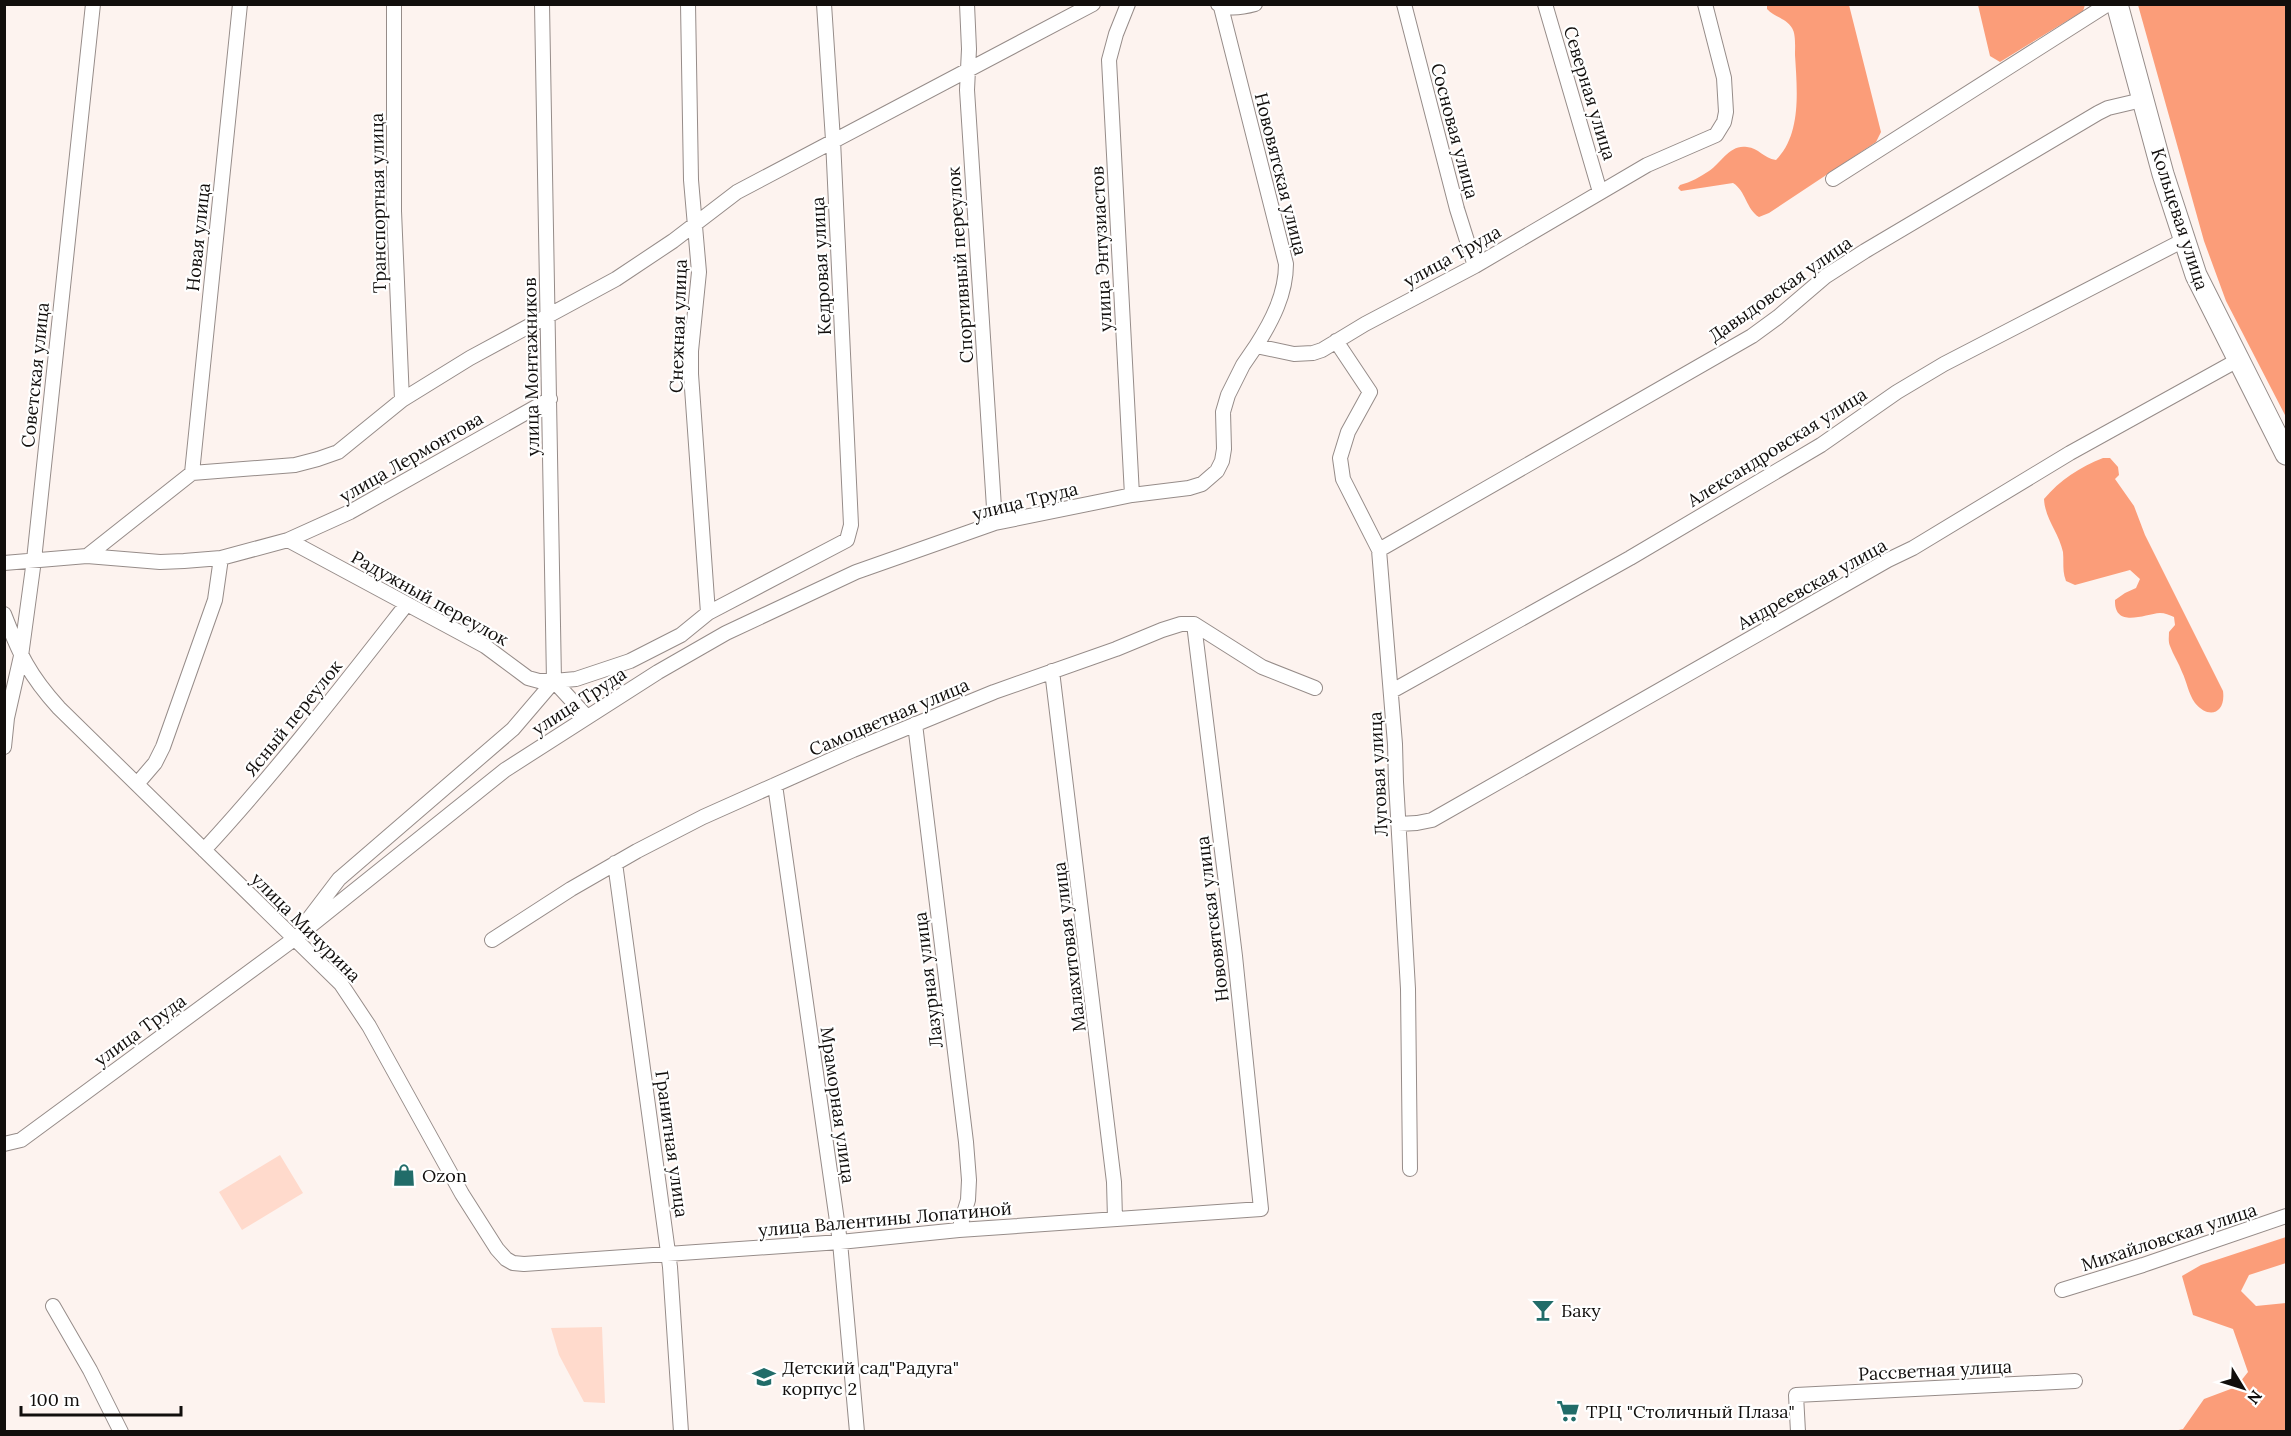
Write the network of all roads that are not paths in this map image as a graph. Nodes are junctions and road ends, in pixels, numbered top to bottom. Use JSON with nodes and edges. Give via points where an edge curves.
{"nodes":[{"id":1,"x":93,"y":4,"type":"edge"},
{"id":2,"x":240,"y":4,"type":"edge"},
{"id":3,"x":394,"y":4,"type":"edge"},
{"id":4,"x":542,"y":4,"type":"edge"},
{"id":5,"x":688,"y":4,"type":"edge"},
{"id":6,"x":824,"y":4,"type":"edge"},
{"id":7,"x":967,"y":4,"type":"edge"},
{"id":8,"x":1093,"y":4,"type":"edge"},
{"id":9,"x":1128,"y":4,"type":"edge"},
{"id":10,"x":1255,"y":4,"type":"edge"},
{"id":11,"x":1404,"y":4,"type":"edge"},
{"id":12,"x":1545,"y":4,"type":"edge"},
{"id":13,"x":1705,"y":4,"type":"edge"},
{"id":14,"x":2108,"y":4,"type":"edge"},
{"id":15,"x":2117,"y":4,"type":"edge"},
{"id":16,"x":1219,"y":6,"type":"edge"},
{"id":17,"x":968,"y":70,"type":"junction"},
{"id":18,"x":2142,"y":100,"type":"junction"},
{"id":19,"x":833,"y":140,"type":"junction"},
{"id":20,"x":1833,"y":179,"type":"dead end"},
{"id":21,"x":1600,"y":192,"type":"junction"},
{"id":22,"x":695,"y":225,"type":"junction"},
{"id":23,"x":2184,"y":240,"type":"junction"},
{"id":24,"x":1475,"y":266,"type":"junction"},
{"id":25,"x":548,"y":314,"type":"junction"},
{"id":26,"x":1336,"y":342,"type":"junction"},
{"id":27,"x":1256,"y":346,"type":"junction"},
{"id":28,"x":2238,"y":360,"type":"junction"},
{"id":29,"x":550,"y":399,"type":"junction"},
{"id":30,"x":402,"y":400,"type":"junction"},
{"id":31,"x":2286,"y":454,"type":"edge"},
{"id":32,"x":192,"y":473,"type":"junction"},
{"id":33,"x":1132,"y":495,"type":"junction"},
{"id":34,"x":995,"y":523,"type":"junction"},
{"id":35,"x":851,"y":525,"type":"joint"},
{"id":36,"x":288,"y":540,"type":"junction"},
{"id":37,"x":1379,"y":550,"type":"junction"},
{"id":38,"x":87,"y":556,"type":"junction"},
{"id":39,"x":221,"y":558,"type":"junction"},
{"id":40,"x":33,"y":560,"type":"junction"},
{"id":41,"x":4,"y":563,"type":"edge"},
{"id":42,"x":406,"y":605,"type":"junction"},
{"id":43,"x":708,"y":613,"type":"junction"},
{"id":44,"x":4,"y":614,"type":"edge"},
{"id":45,"x":1194,"y":624,"type":"junction"},
{"id":46,"x":21,"y":656,"type":"junction"},
{"id":47,"x":1053,"y":671,"type":"junction"},
{"id":48,"x":554,"y":681,"type":"junction"},
{"id":49,"x":1315,"y":688,"type":"dead end"},
{"id":50,"x":1392,"y":691,"type":"junction"},
{"id":51,"x":586,"y":716,"type":"junction"},
{"id":52,"x":915,"y":724,"type":"junction"},
{"id":53,"x":4,"y":747,"type":"edge"},
{"id":54,"x":137,"y":784,"type":"junction"},
{"id":55,"x":775,"y":785,"type":"junction"},
{"id":56,"x":1398,"y":824,"type":"junction"},
{"id":57,"x":204,"y":850,"type":"junction"},
{"id":58,"x":615,"y":863,"type":"junction"},
{"id":59,"x":294,"y":939,"type":"junction"},
{"id":60,"x":492,"y":940,"type":"dead end"},
{"id":61,"x":4,"y":1144,"type":"edge"},
{"id":62,"x":1410,"y":1169,"type":"dead end"},
{"id":63,"x":1261,"y":1209,"type":"joint"},
{"id":64,"x":2286,"y":1216,"type":"edge"},
{"id":65,"x":1115,"y":1219,"type":"junction"},
{"id":66,"x":959,"y":1230,"type":"junction"},
{"id":67,"x":840,"y":1242,"type":"junction"},
{"id":68,"x":668,"y":1255,"type":"junction"},
{"id":69,"x":513,"y":1263,"type":"joint"},
{"id":70,"x":2062,"y":1290,"type":"dead end"},
{"id":71,"x":53,"y":1306,"type":"dead end"},
{"id":72,"x":2074,"y":1381,"type":"dead end"},
{"id":73,"x":121,"y":1431,"type":"edge"},
{"id":74,"x":681,"y":1431,"type":"edge"},
{"id":75,"x":857,"y":1431,"type":"edge"},
{"id":76,"x":1798,"y":1431,"type":"edge"}],
"edges":[{"from":1,"to":40,"type":"street","name":"Советская улица"},
{"from":2,"to":32,"type":"street","name":"Новая улица"},
{"from":3,"to":30,"type":"street","name":"Транспортная улица","via":[[394,211]]},
{"from":4,"to":25,"type":"street","name":"улица Монтажников"},
{"from":5,"to":22,"type":"street","name":"Снежная улица"},
{"from":6,"to":19,"type":"street","name":"Кедровая улица"},
{"from":7,"to":17,"type":"street","name":"Спортивный переулок"},
{"from":8,"to":17,"type":"street"},
{"from":9,"to":33,"type":"street","name":"улица Энтузиастов","via":[[1109,60]]},
{"from":10,"to":16,"type":"street"},
{"from":11,"to":24,"type":"street","name":"Сосновая улица"},
{"from":12,"to":21,"type":"street","name":"Северная улица"},
{"from":13,"to":21,"type":"street","name":"улица Труда","via":[[1724,78],[1726,112],[1720,128],[1706,141],[1647,165]]},
{"from":14,"to":20,"type":"street"},
{"from":15,"to":18,"type":"highway","name":"Кольцевая улица"},
{"from":16,"to":27,"type":"street","name":"Нововятская улица","via":[[1286,264],[1275,313]]},
{"from":17,"to":19,"type":"street"},
{"from":17,"to":34,"type":"street","name":"Спортивный переулок"},
{"from":18,"to":23,"type":"highway","name":"Кольцевая улица"},
{"from":18,"to":37,"type":"street","name":"Давыдовская улица","via":[[2098,113],[1864,251],[1826,276],[1752,336]]},
{"from":19,"to":22,"type":"street","via":[[736,192]]},
{"from":19,"to":35,"type":"street","name":"Кедровая улица"},
{"from":21,"to":24,"type":"street","name":"улица Труда"},
{"from":22,"to":25,"type":"street","via":[[616,279]]},
{"from":22,"to":43,"type":"street","name":"Снежная улица","via":[[699,272],[691,374]]},
{"from":23,"to":28,"type":"highway","name":"Кольцевая улица","via":[[2207,300]]},
{"from":23,"to":50,"type":"street","name":"Александровская улица","via":[[1944,364],[1896,392],[1821,445],[1630,558]]},
{"from":24,"to":26,"type":"street","name":"улица Труда"},
{"from":25,"to":29,"type":"street","name":"улица Монтажников"},
{"from":25,"to":30,"type":"street"},
{"from":26,"to":27,"type":"street","name":"улица Труда","via":[[1303,355]]},
{"from":26,"to":37,"type":"street","name":"Луговая улица","via":[[1370,392],[1348,432],[1340,458],[1343,479]]},
{"from":27,"to":33,"type":"street","name":"улица Труда","via":[[1228,395],[1223,412],[1224,449],[1217,471],[1202,484],[1189,488]]},
{"from":28,"to":31,"type":"highway","name":"Кольцевая улица"},
{"from":28,"to":56,"type":"street","name":"Андреевская улица","via":[[1432,820]]},
{"from":29,"to":36,"type":"street","name":"улица Лермонтова","via":[[350,512]]},
{"from":29,"to":48,"type":"street","name":"улица Монтажников"},
{"from":30,"to":32,"type":"street","via":[[338,452],[318,459],[295,465]]},
{"from":32,"to":38,"type":"street"},
{"from":33,"to":34,"type":"street","name":"улица Труда"},
{"from":34,"to":51,"type":"street","name":"улица Труда","via":[[856,572],[782,605],[726,633]]},
{"from":35,"to":43,"type":"street","name":"улица Труда","via":[[847,540]]},
{"from":36,"to":39,"type":"street","name":"улица Лермонтова"},
{"from":36,"to":42,"type":"street","name":"Радужный переулок"},
{"from":37,"to":50,"type":"street","name":"Луговая улица"},
{"from":38,"to":39,"type":"street","name":"улица Лермонтова","via":[[160,562]]},
{"from":38,"to":40,"type":"street","name":"улица Лермонтова"},
{"from":39,"to":54,"type":"street","via":[[216,600],[163,747]]},
{"from":40,"to":41,"type":"street","name":"улица Лермонтова"},
{"from":40,"to":46,"type":"street","name":"Советская улица"},
{"from":42,"to":48,"type":"street","name":"Радужный переулок","via":[[485,646],[528,678]]},
{"from":42,"to":57,"type":"street","name":"Ясный переулок","via":[[309,729]]},
{"from":43,"to":48,"type":"street","name":"улица Труда","via":[[681,635],[630,661],[576,679]]},
{"from":44,"to":46,"type":"street","name":"улица Мичурина"},
{"from":45,"to":47,"type":"street","name":"Самоцветная улица","via":[[1161,630]]},
{"from":45,"to":49,"type":"street","via":[[1262,667]]},
{"from":45,"to":63,"type":"street","name":"Нововятская улица"},
{"from":46,"to":53,"type":"street","name":"Советская улица"},
{"from":46,"to":54,"type":"street","name":"улица Мичурина","via":[[59,708]]},
{"from":47,"to":52,"type":"street","name":"Самоцветная улица"},
{"from":47,"to":65,"type":"street","name":"Малахитовая улица","via":[[1114,1182]]},
{"from":48,"to":51,"type":"street"},
{"from":48,"to":59,"type":"street","name":"улица Труда","via":[[513,729],[339,879]]},
{"from":50,"to":56,"type":"street","name":"Луговая улица"},
{"from":51,"to":59,"type":"street","name":"улица Труда","via":[[505,770]]},
{"from":52,"to":55,"type":"street","name":"Самоцветная улица"},
{"from":52,"to":66,"type":"street","name":"Лазурная улица","via":[[966,1142],[968,1200]]},
{"from":54,"to":57,"type":"street","name":"улица Мичурина"},
{"from":55,"to":58,"type":"street","name":"Самоцветная улица"},
{"from":55,"to":67,"type":"street","name":"Мраморная улица"},
{"from":56,"to":62,"type":"street","name":"Луговая улица","via":[[1408,989]]},
{"from":57,"to":59,"type":"street","name":"улица Мичурина"},
{"from":58,"to":60,"type":"street","name":"Самоцветная улица"},
{"from":58,"to":68,"type":"street","name":"Гранитная улица"},
{"from":59,"to":61,"type":"street","name":"улица Труда","via":[[21,1140]]},
{"from":59,"to":69,"type":"street","name":"улица Мичурина","via":[[351,997],[462,1194],[501,1255]]},
{"from":63,"to":65,"type":"street","name":"улица Валентины Лопатиной"},
{"from":64,"to":70,"type":"street","name":"Михайловская улица"},
{"from":65,"to":66,"type":"street","name":"улица Валентины Лопатиной"},
{"from":66,"to":67,"type":"street","name":"улица Валентины Лопатиной"},
{"from":67,"to":68,"type":"street","name":"улица Валентины Лопатиной"},
{"from":67,"to":75,"type":"street","name":"Мраморная улица"},
{"from":68,"to":69,"type":"street","name":"улица Валентины Лопатиной"},
{"from":68,"to":74,"type":"street","name":"Гранитная улица"},
{"from":71,"to":73,"type":"street"},
{"from":72,"to":76,"type":"street","name":"Рассветная улица","via":[[1796,1395]]}]}
